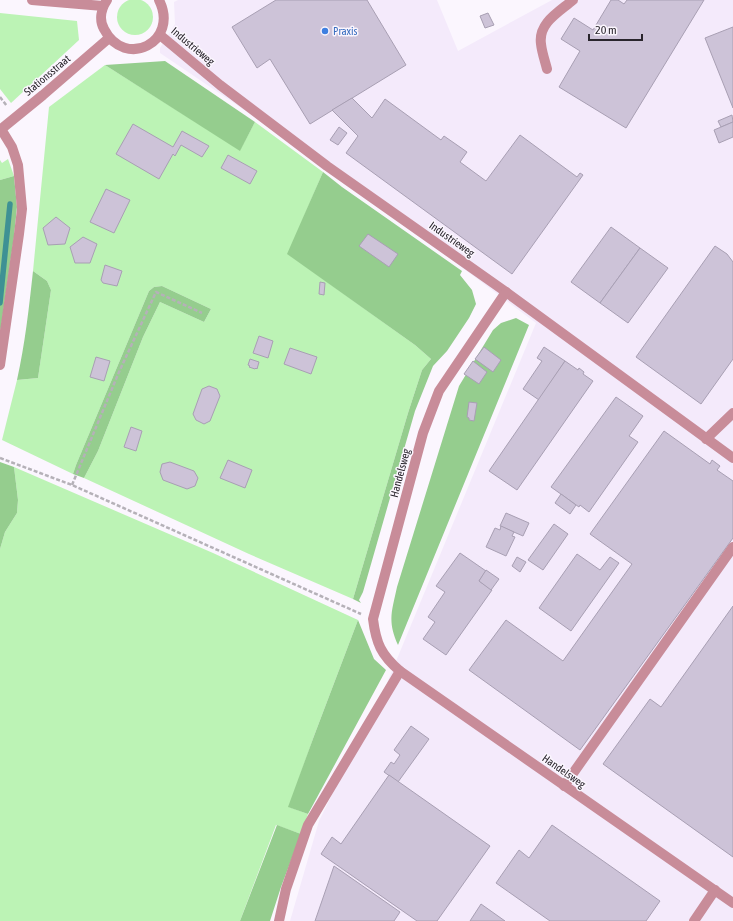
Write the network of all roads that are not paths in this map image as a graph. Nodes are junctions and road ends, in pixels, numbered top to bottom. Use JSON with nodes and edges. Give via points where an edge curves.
{"nodes":[{"id":1,"x":32,"y":0,"type":"edge"},
{"id":2,"x":159,"y":0,"type":"edge"},
{"id":3,"x":573,"y":0,"type":"edge"},
{"id":4,"x":105,"y":3,"type":"edge"},
{"id":5,"x":160,"y":35,"type":"junction"},
{"id":6,"x":108,"y":38,"type":"junction"},
{"id":7,"x":547,"y":69,"type":"dead end"},
{"id":8,"x":0,"y":129,"type":"edge"},
{"id":9,"x":506,"y":292,"type":"junction"},
{"id":10,"x":0,"y":365,"type":"edge"},
{"id":11,"x":733,"y":413,"type":"edge"},
{"id":12,"x":706,"y":439,"type":"junction"},
{"id":13,"x":733,"y":458,"type":"edge"},
{"id":14,"x":733,"y":547,"type":"edge"},
{"id":15,"x":400,"y":671,"type":"junction"},
{"id":16,"x":564,"y":786,"type":"junction"},
{"id":17,"x":715,"y":890,"type":"junction"},
{"id":18,"x":733,"y":903,"type":"edge"},
{"id":19,"x":279,"y":921,"type":"edge"},
{"id":20,"x":694,"y":921,"type":"edge"}],
"edges":[{"from":1,"to":4,"type":"street"},
{"from":2,"to":5,"type":"street","via":[[164,9],[165,22]]},
{"from":3,"to":7,"type":"street","via":[[547,22],[541,35]]},
{"from":4,"to":6,"type":"street","via":[[101,15],[102,26]]},
{"from":5,"to":6,"type":"street","via":[[154,42],[135,49],[125,49]]},
{"from":5,"to":9,"type":"street","name":"Industrieweg","via":[[327,166]]},
{"from":6,"to":8,"type":"street","name":"Stationsstraat"},
{"from":8,"to":10,"type":"street","via":[[12,147],[17,161],[22,209]]},
{"from":9,"to":12,"type":"street","name":"Industrieweg"},
{"from":9,"to":15,"type":"street","name":"Handelsweg","via":[[439,391],[423,433],[372,619],[381,650]]},
{"from":11,"to":12,"type":"street"},
{"from":12,"to":13,"type":"street","name":"Industrieweg"},
{"from":14,"to":16,"type":"street"},
{"from":15,"to":16,"type":"street","name":"Handelsweg"},
{"from":15,"to":19,"type":"street","via":[[308,825],[286,889]]},
{"from":16,"to":17,"type":"street","name":"Handelsweg"},
{"from":17,"to":18,"type":"street","name":"Handelsweg"},
{"from":17,"to":20,"type":"street"}]}
